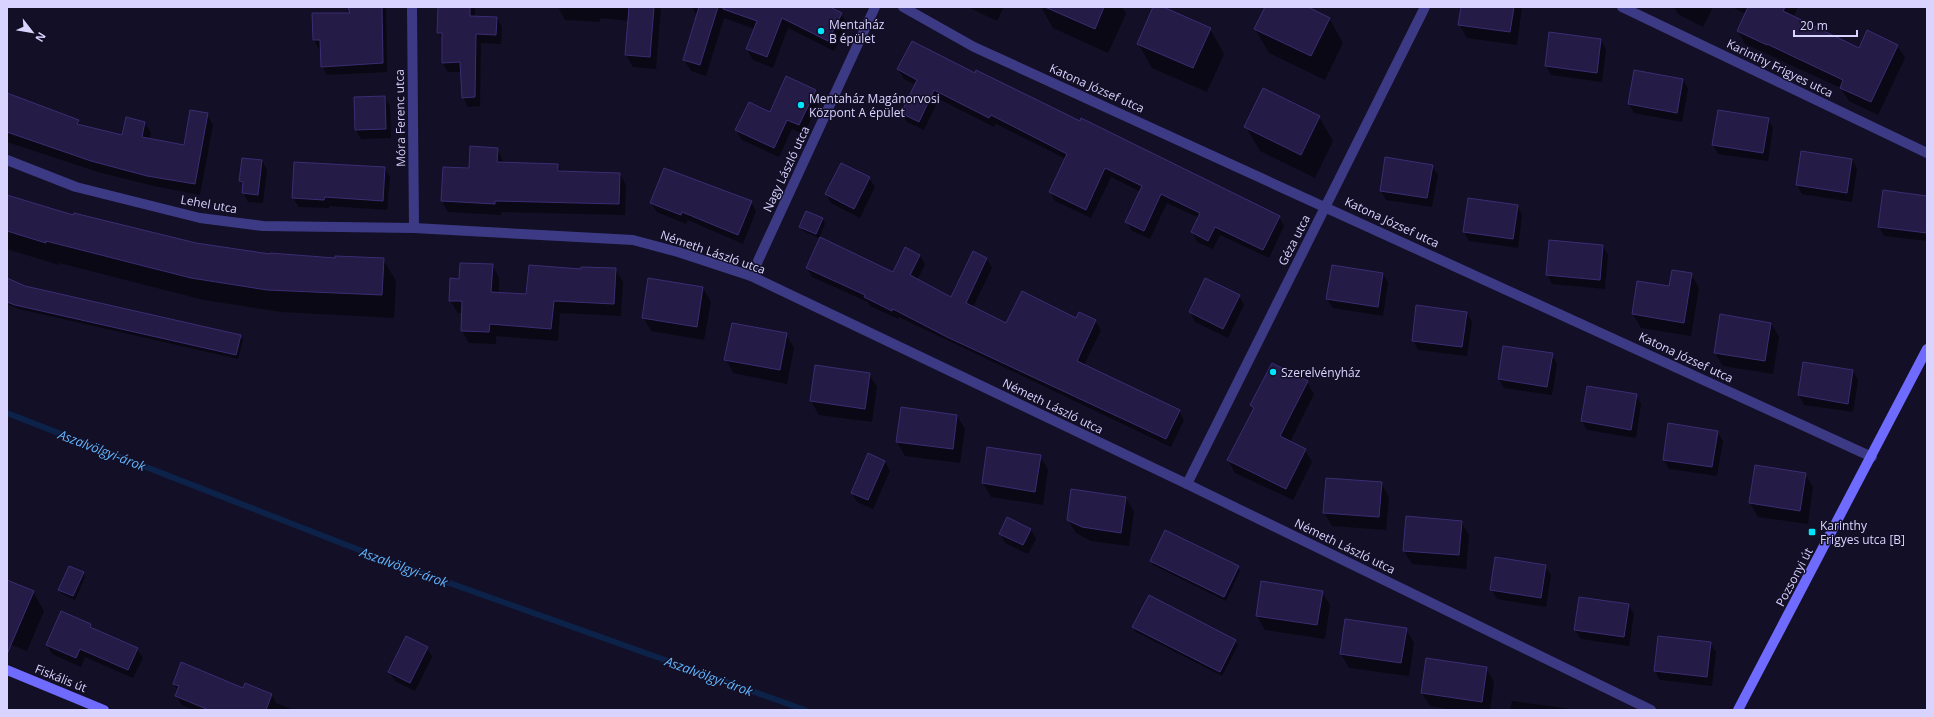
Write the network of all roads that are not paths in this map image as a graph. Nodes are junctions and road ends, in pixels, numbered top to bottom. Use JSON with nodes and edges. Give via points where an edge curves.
{"nodes":[{"id":1,"x":412,"y":7,"type":"edge"},
{"id":2,"x":875,"y":7,"type":"edge"},
{"id":3,"x":903,"y":7,"type":"edge"},
{"id":4,"x":1425,"y":7,"type":"edge"},
{"id":5,"x":1622,"y":7,"type":"edge"},
{"id":6,"x":1927,"y":153,"type":"edge"},
{"id":7,"x":7,"y":160,"type":"edge"},
{"id":8,"x":1326,"y":206,"type":"junction"},
{"id":9,"x":414,"y":228,"type":"junction"},
{"id":10,"x":751,"y":276,"type":"junction"},
{"id":11,"x":1927,"y":349,"type":"edge"},
{"id":12,"x":1872,"y":457,"type":"junction"},
{"id":13,"x":1186,"y":484,"type":"junction"},
{"id":14,"x":7,"y":670,"type":"edge"},
{"id":15,"x":104,"y":710,"type":"edge"},
{"id":16,"x":1651,"y":710,"type":"edge"},
{"id":17,"x":1738,"y":710,"type":"edge"}],
"edges":[{"from":1,"to":9,"type":"street","name":"Móra Ferenc utca"},
{"from":2,"to":10,"type":"street","name":"Nagy László utca"},
{"from":3,"to":8,"type":"street","name":"Katona József utca","via":[[974,47]]},
{"from":4,"to":8,"type":"street","name":"Géza utca"},
{"from":5,"to":6,"type":"street","name":"Karinthy Frigyes utca"},
{"from":7,"to":9,"type":"street","name":"Lehel utca","via":[[76,187],[200,218],[263,226]]},
{"from":8,"to":12,"type":"street","name":"Katona József utca"},
{"from":8,"to":13,"type":"street","name":"Géza utca"},
{"from":9,"to":10,"type":"street","name":"Németh László utca","via":[[633,240]]},
{"from":10,"to":13,"type":"street","name":"Németh László utca"},
{"from":11,"to":12,"type":"street","name":"Pozsonyi út"},
{"from":12,"to":17,"type":"street","name":"Pozsonyi út"},
{"from":13,"to":16,"type":"street","name":"Németh László utca"},
{"from":14,"to":15,"type":"street","name":"Fiskális út"}]}
